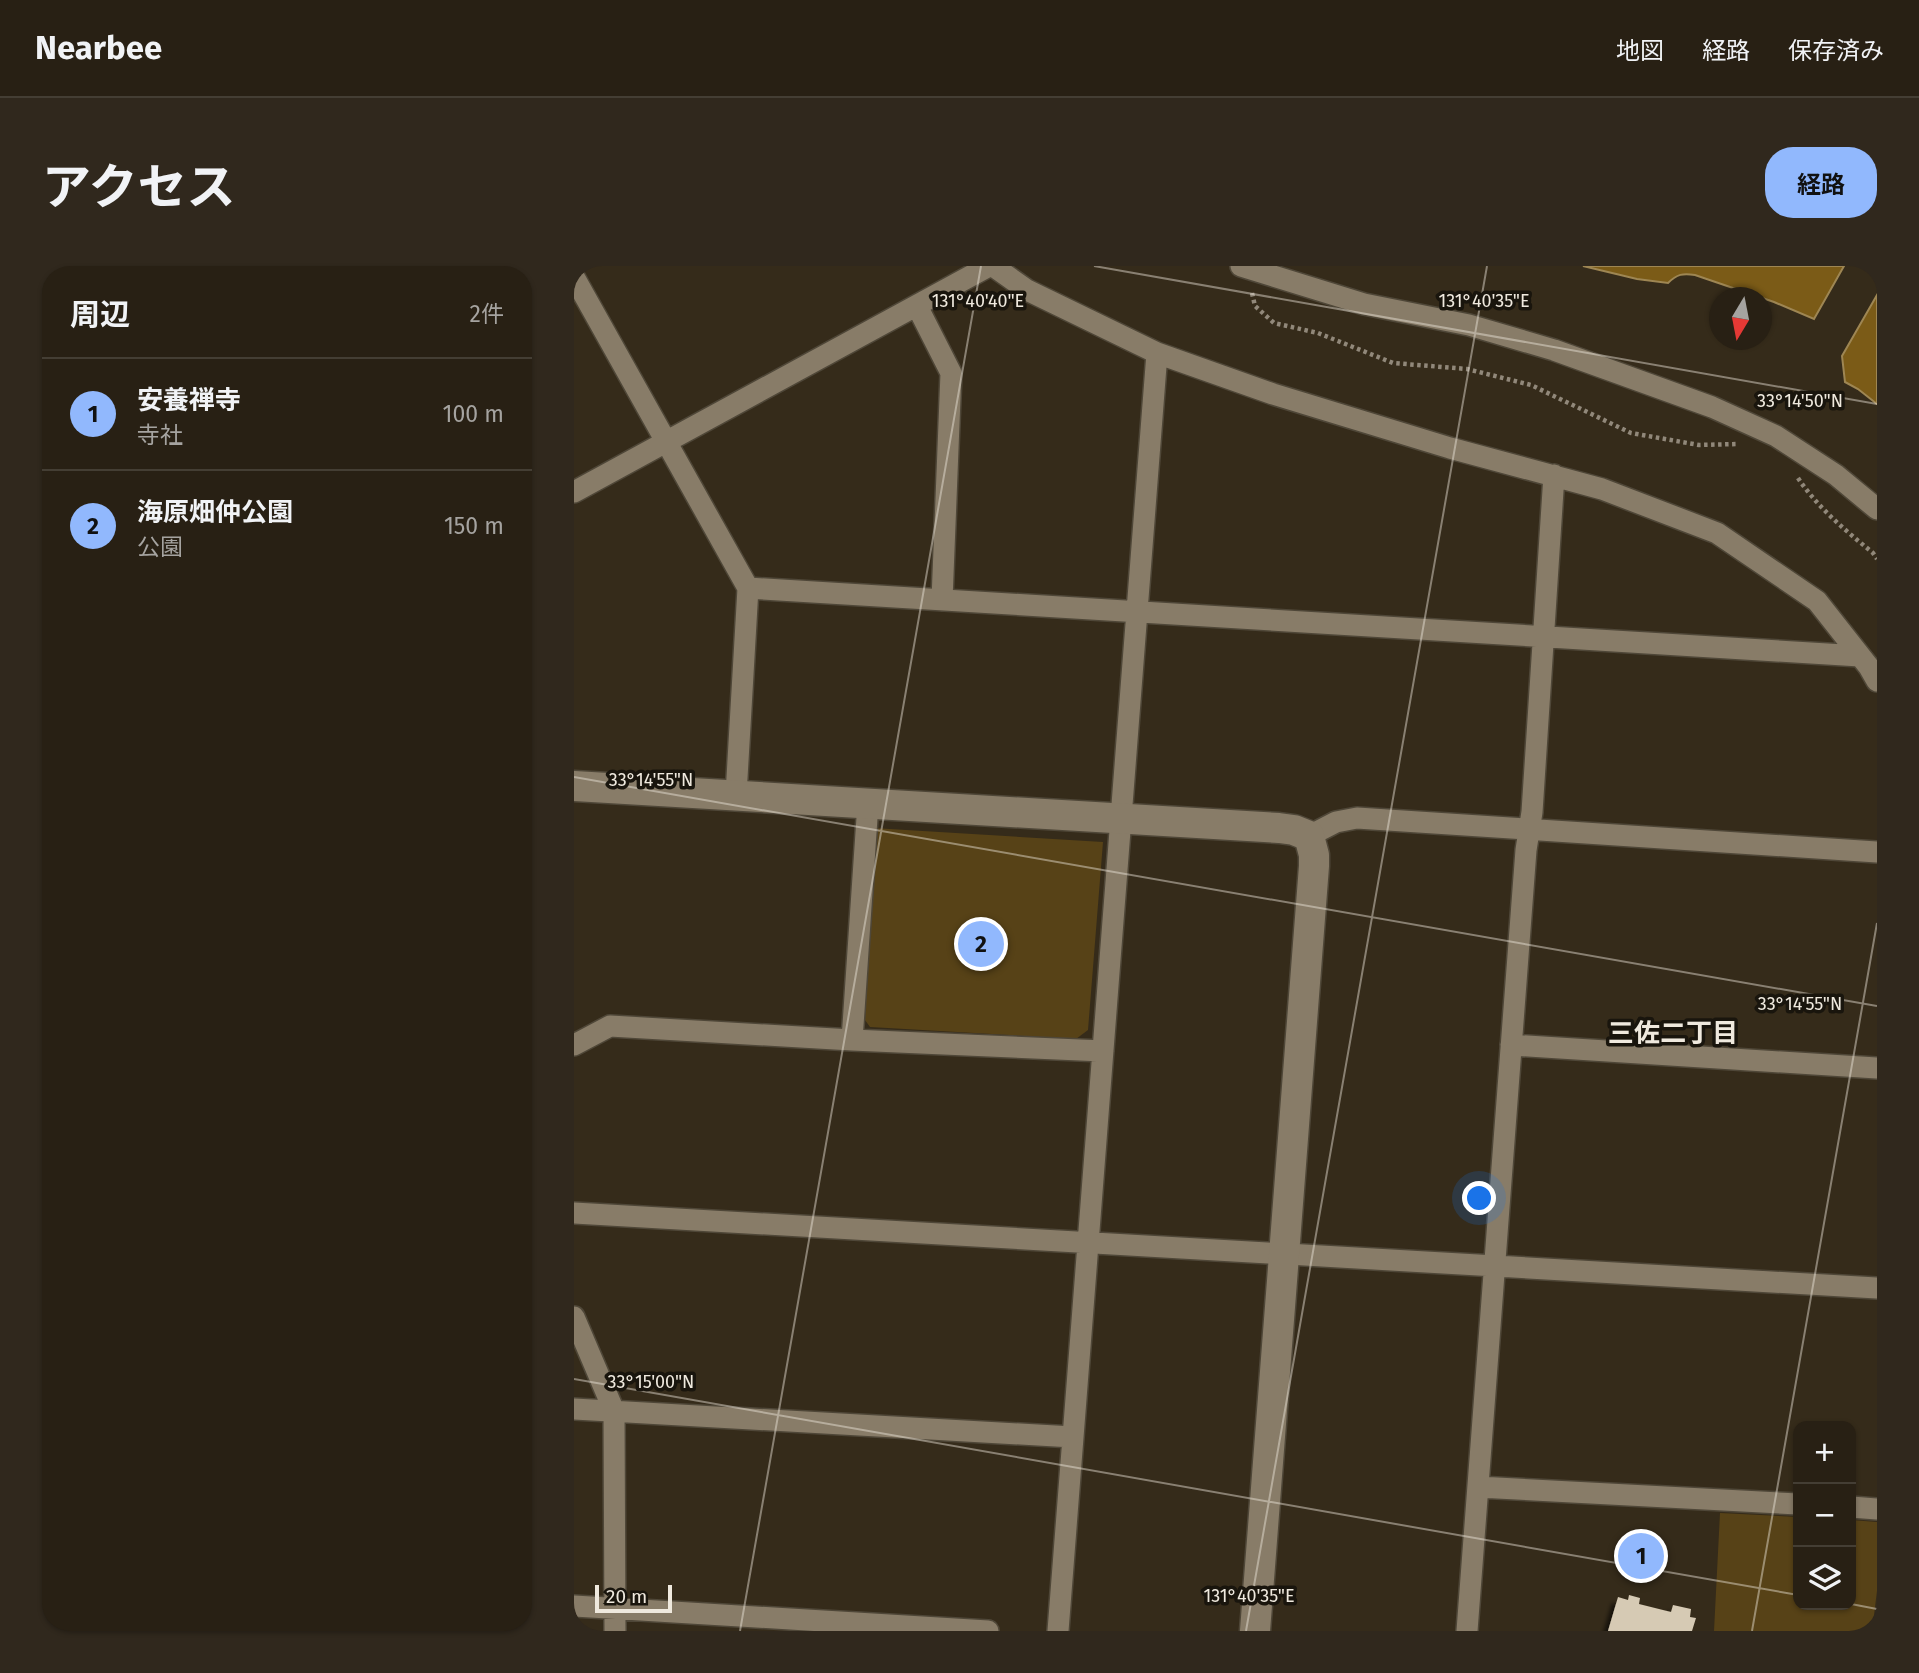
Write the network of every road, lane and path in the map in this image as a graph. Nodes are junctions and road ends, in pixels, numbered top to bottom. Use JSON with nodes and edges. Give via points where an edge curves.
{"nodes":[{"id":1,"x":991,"y":266,"type":"edge"},
{"id":2,"x":1244,"y":267,"type":"edge"},
{"id":3,"x":574,"y":278,"type":"edge"},
{"id":4,"x":916,"y":306,"type":"junction"},
{"id":5,"x":1157,"y":353,"type":"junction"},
{"id":6,"x":667,"y":443,"type":"junction"},
{"id":7,"x":1749,"y":444,"type":"dead end"},
{"id":8,"x":1554,"y":475,"type":"junction"},
{"id":9,"x":1797,"y":477,"type":"dead end"},
{"id":10,"x":574,"y":492,"type":"edge"},
{"id":11,"x":1877,"y":509,"type":"edge"},
{"id":12,"x":1877,"y":559,"type":"edge"},
{"id":13,"x":748,"y":588,"type":"junction"},
{"id":14,"x":942,"y":600,"type":"junction"},
{"id":15,"x":1137,"y":612,"type":"junction"},
{"id":16,"x":1544,"y":636,"type":"junction"},
{"id":17,"x":1860,"y":656,"type":"junction"},
{"id":18,"x":1877,"y":681,"type":"edge"},
{"id":19,"x":574,"y":786,"type":"edge"},
{"id":20,"x":736,"y":795,"type":"junction"},
{"id":21,"x":868,"y":803,"type":"junction"},
{"id":22,"x":1121,"y":818,"type":"junction"},
{"id":23,"x":1529,"y":830,"type":"junction"},
{"id":24,"x":1309,"y":836,"type":"junction"},
{"id":25,"x":1877,"y":852,"type":"edge"},
{"id":26,"x":852,"y":1040,"type":"junction"},
{"id":27,"x":574,"y":1045,"type":"edge"},
{"id":28,"x":1511,"y":1045,"type":"junction"},
{"id":29,"x":1103,"y":1051,"type":"junction"},
{"id":30,"x":1877,"y":1068,"type":"edge"},
{"id":31,"x":574,"y":1213,"type":"edge"},
{"id":32,"x":1088,"y":1242,"type":"junction"},
{"id":33,"x":1283,"y":1254,"type":"junction"},
{"id":34,"x":1495,"y":1266,"type":"junction"},
{"id":35,"x":1877,"y":1289,"type":"edge"},
{"id":36,"x":574,"y":1317,"type":"edge"},
{"id":37,"x":574,"y":1409,"type":"edge"},
{"id":38,"x":614,"y":1411,"type":"junction"},
{"id":39,"x":1073,"y":1437,"type":"junction"},
{"id":40,"x":1478,"y":1487,"type":"junction"},
{"id":41,"x":1793,"y":1504,"type":"edge"},
{"id":42,"x":1856,"y":1507,"type":"edge"},
{"id":43,"x":1877,"y":1509,"type":"edge"},
{"id":44,"x":574,"y":1606,"type":"edge"},
{"id":45,"x":615,"y":1608,"type":"junction"},
{"id":46,"x":615,"y":1631,"type":"edge"},
{"id":47,"x":988,"y":1631,"type":"edge"},
{"id":48,"x":1058,"y":1631,"type":"edge"},
{"id":49,"x":1255,"y":1631,"type":"edge"},
{"id":50,"x":1467,"y":1631,"type":"edge"}],
"edges":[{"from":1,"to":4,"type":"street"},
{"from":1,"to":5,"type":"street","via":[[1027,290]]},
{"from":2,"to":7,"type":"path","via":[[1255,306],[1274,323],[1318,333],[1393,363],[1467,369],[1531,385],[1631,433],[1699,445]]},
{"from":2,"to":11,"type":"street","via":[[1364,303],[1469,325],[1645,381],[1776,436],[1836,475]]},
{"from":3,"to":6,"type":"street"},
{"from":4,"to":6,"type":"street"},
{"from":4,"to":14,"type":"street","via":[[951,373]]},
{"from":5,"to":8,"type":"street","via":[[1425,441]]},
{"from":5,"to":15,"type":"street"},
{"from":6,"to":10,"type":"street"},
{"from":6,"to":13,"type":"street"},
{"from":8,"to":16,"type":"street"},
{"from":8,"to":17,"type":"street","via":[[1717,533],[1816,601]]},
{"from":9,"to":12,"type":"path","via":[[1812,498]]},
{"from":13,"to":14,"type":"street"},
{"from":13,"to":20,"type":"street"},
{"from":14,"to":15,"type":"street"},
{"from":15,"to":16,"type":"street"},
{"from":15,"to":22,"type":"street"},
{"from":16,"to":17,"type":"street"},
{"from":16,"to":23,"type":"street"},
{"from":17,"to":18,"type":"street"},
{"from":19,"to":20,"type":"street"},
{"from":20,"to":21,"type":"street"},
{"from":21,"to":22,"type":"street"},
{"from":21,"to":26,"type":"street"},
{"from":22,"to":24,"type":"street","via":[[1279,828]]},
{"from":22,"to":29,"type":"street"},
{"from":23,"to":24,"type":"street","via":[[1357,818],[1336,822]]},
{"from":23,"to":25,"type":"street"},
{"from":23,"to":28,"type":"street"},
{"from":24,"to":33,"type":"street","via":[[1314,866]]},
{"from":26,"to":27,"type":"street","via":[[610,1026]]},
{"from":26,"to":29,"type":"street"},
{"from":28,"to":30,"type":"street"},
{"from":28,"to":34,"type":"street"},
{"from":29,"to":32,"type":"street"},
{"from":31,"to":32,"type":"street"},
{"from":32,"to":33,"type":"street"},
{"from":32,"to":39,"type":"street"},
{"from":33,"to":34,"type":"street"},
{"from":33,"to":49,"type":"street"},
{"from":34,"to":35,"type":"street"},
{"from":34,"to":40,"type":"street"},
{"from":36,"to":38,"type":"street"},
{"from":37,"to":38,"type":"street"},
{"from":38,"to":39,"type":"street"},
{"from":38,"to":45,"type":"street"},
{"from":39,"to":48,"type":"street"},
{"from":40,"to":41,"type":"street"},
{"from":40,"to":50,"type":"street"},
{"from":42,"to":43,"type":"street"},
{"from":44,"to":45,"type":"street"},
{"from":45,"to":46,"type":"street"},
{"from":45,"to":47,"type":"street"}]}
